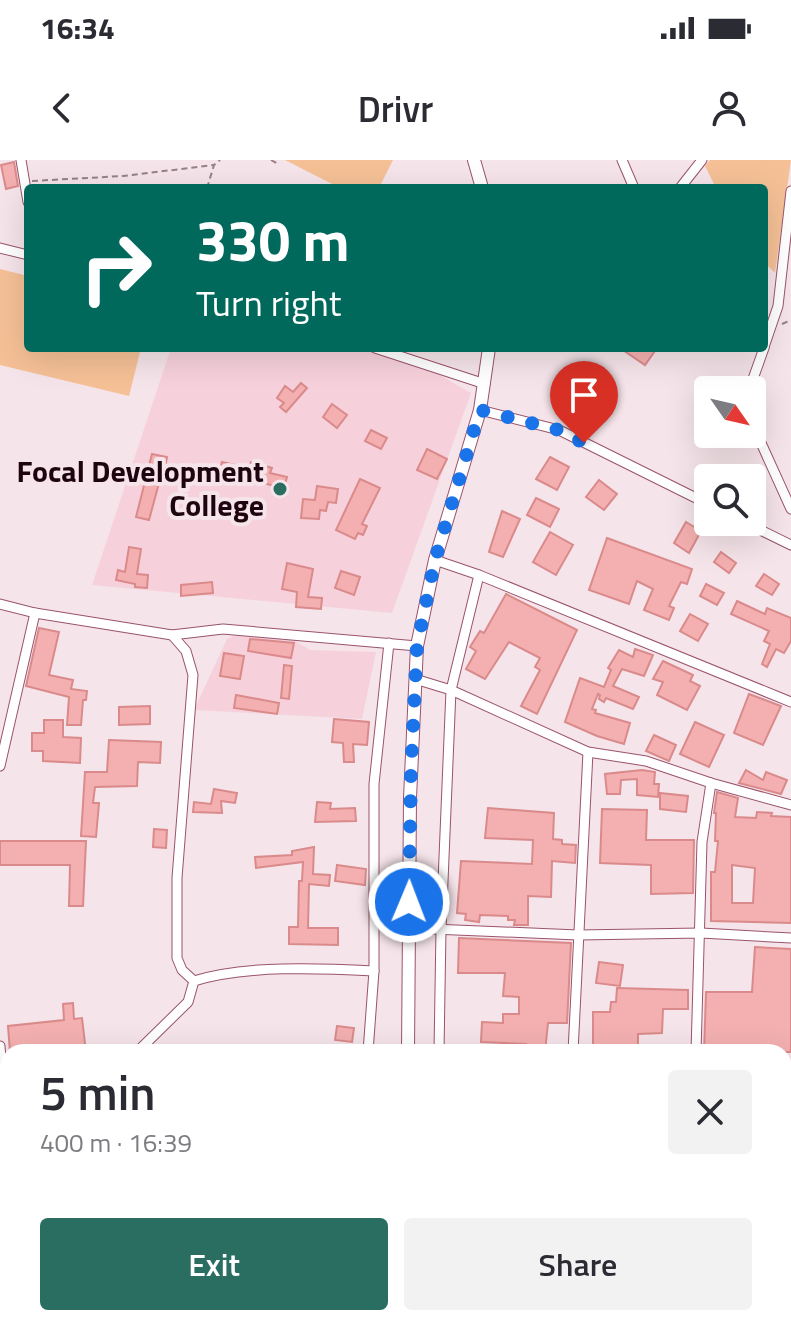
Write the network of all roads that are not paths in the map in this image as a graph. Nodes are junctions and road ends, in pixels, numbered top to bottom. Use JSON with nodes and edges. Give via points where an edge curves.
{"nodes":[{"id":1,"x":21,"y":160,"type":"edge"},
{"id":2,"x":474,"y":160,"type":"edge"},
{"id":3,"x":622,"y":160,"type":"edge"},
{"id":4,"x":702,"y":160,"type":"edge"},
{"id":5,"x":481,"y":184,"type":"edge"},
{"id":6,"x":632,"y":184,"type":"edge"},
{"id":7,"x":683,"y":184,"type":"edge"},
{"id":8,"x":24,"y":185,"type":"edge"},
{"id":9,"x":791,"y":191,"type":"edge"},
{"id":10,"x":0,"y":248,"type":"edge"},
{"id":11,"x":24,"y":254,"type":"edge"},
{"id":12,"x":768,"y":336,"type":"edge"},
{"id":13,"x":387,"y":352,"type":"edge"},
{"id":14,"x":489,"y":352,"type":"edge"},
{"id":15,"x":763,"y":352,"type":"edge"},
{"id":16,"x":754,"y":376,"type":"edge"},
{"id":17,"x":485,"y":384,"type":"junction"},
{"id":18,"x":480,"y":410,"type":"junction"},
{"id":19,"x":763,"y":448,"type":"edge"},
{"id":20,"x":694,"y":497,"type":"edge"},
{"id":21,"x":791,"y":509,"type":"edge"},
{"id":22,"x":766,"y":533,"type":"edge"},
{"id":23,"x":791,"y":545,"type":"edge"},
{"id":24,"x":435,"y":560,"type":"junction"},
{"id":25,"x":479,"y":575,"type":"junction"},
{"id":26,"x":0,"y":604,"type":"edge"},
{"id":27,"x":35,"y":613,"type":"junction"},
{"id":28,"x":172,"y":635,"type":"junction"},
{"id":29,"x":389,"y":643,"type":"junction"},
{"id":30,"x":417,"y":646,"type":"junction"},
{"id":31,"x":415,"y":679,"type":"junction"},
{"id":32,"x":451,"y":690,"type":"junction"},
{"id":33,"x":791,"y":702,"type":"edge"},
{"id":34,"x":588,"y":752,"type":"junction"},
{"id":35,"x":0,"y":766,"type":"edge"},
{"id":36,"x":711,"y":783,"type":"junction"},
{"id":37,"x":791,"y":805,"type":"edge"},
{"id":38,"x":408,"y":928,"type":"junction"},
{"id":39,"x":441,"y":929,"type":"junction"},
{"id":40,"x":701,"y":933,"type":"junction"},
{"id":41,"x":578,"y":935,"type":"junction"},
{"id":42,"x":791,"y":938,"type":"edge"},
{"id":43,"x":374,"y":971,"type":"junction"},
{"id":44,"x":194,"y":981,"type":"junction"},
{"id":45,"x":145,"y":1044,"type":"edge"},
{"id":46,"x":369,"y":1044,"type":"edge"},
{"id":47,"x":408,"y":1044,"type":"edge"},
{"id":48,"x":439,"y":1044,"type":"edge"},
{"id":49,"x":573,"y":1044,"type":"edge"},
{"id":50,"x":696,"y":1044,"type":"edge"}],
"edges":[{"from":1,"to":8,"type":"street"},
{"from":2,"to":5,"type":"main road"},
{"from":3,"to":6,"type":"street"},
{"from":4,"to":7,"type":"street"},
{"from":9,"to":12,"type":"street","via":[[778,306]]},
{"from":10,"to":11,"type":"street"},
{"from":13,"to":17,"type":"street"},
{"from":14,"to":17,"type":"main road"},
{"from":15,"to":16,"type":"street"},
{"from":17,"to":18,"type":"main road"},
{"from":18,"to":20,"type":"street","via":[[559,430]]},
{"from":18,"to":24,"type":"main road"},
{"from":19,"to":21,"type":"street"},
{"from":22,"to":23,"type":"street"},
{"from":24,"to":25,"type":"street"},
{"from":24,"to":30,"type":"main road"},
{"from":25,"to":32,"type":"street"},
{"from":25,"to":33,"type":"street"},
{"from":26,"to":27,"type":"street"},
{"from":27,"to":28,"type":"street"},
{"from":27,"to":35,"type":"street"},
{"from":28,"to":29,"type":"street","via":[[223,629]]},
{"from":28,"to":44,"type":"street","via":[[186,651],[193,675],[177,878],[177,958]]},
{"from":29,"to":30,"type":"street"},
{"from":29,"to":43,"type":"street","via":[[374,784]]},
{"from":30,"to":31,"type":"main road"},
{"from":31,"to":32,"type":"street"},
{"from":31,"to":38,"type":"main road"},
{"from":32,"to":34,"type":"street"},
{"from":32,"to":39,"type":"street"},
{"from":34,"to":36,"type":"street","via":[[646,761]]},
{"from":34,"to":41,"type":"street"},
{"from":36,"to":37,"type":"street"},
{"from":36,"to":40,"type":"street","via":[[702,842]]},
{"from":38,"to":39,"type":"street"},
{"from":38,"to":47,"type":"main road"},
{"from":39,"to":41,"type":"street"},
{"from":39,"to":48,"type":"street"},
{"from":40,"to":41,"type":"street"},
{"from":40,"to":42,"type":"street"},
{"from":40,"to":50,"type":"street"},
{"from":41,"to":49,"type":"street"},
{"from":43,"to":44,"type":"street","via":[[216,974]]},
{"from":43,"to":46,"type":"street"},
{"from":44,"to":45,"type":"street","via":[[188,1002]]}]}
